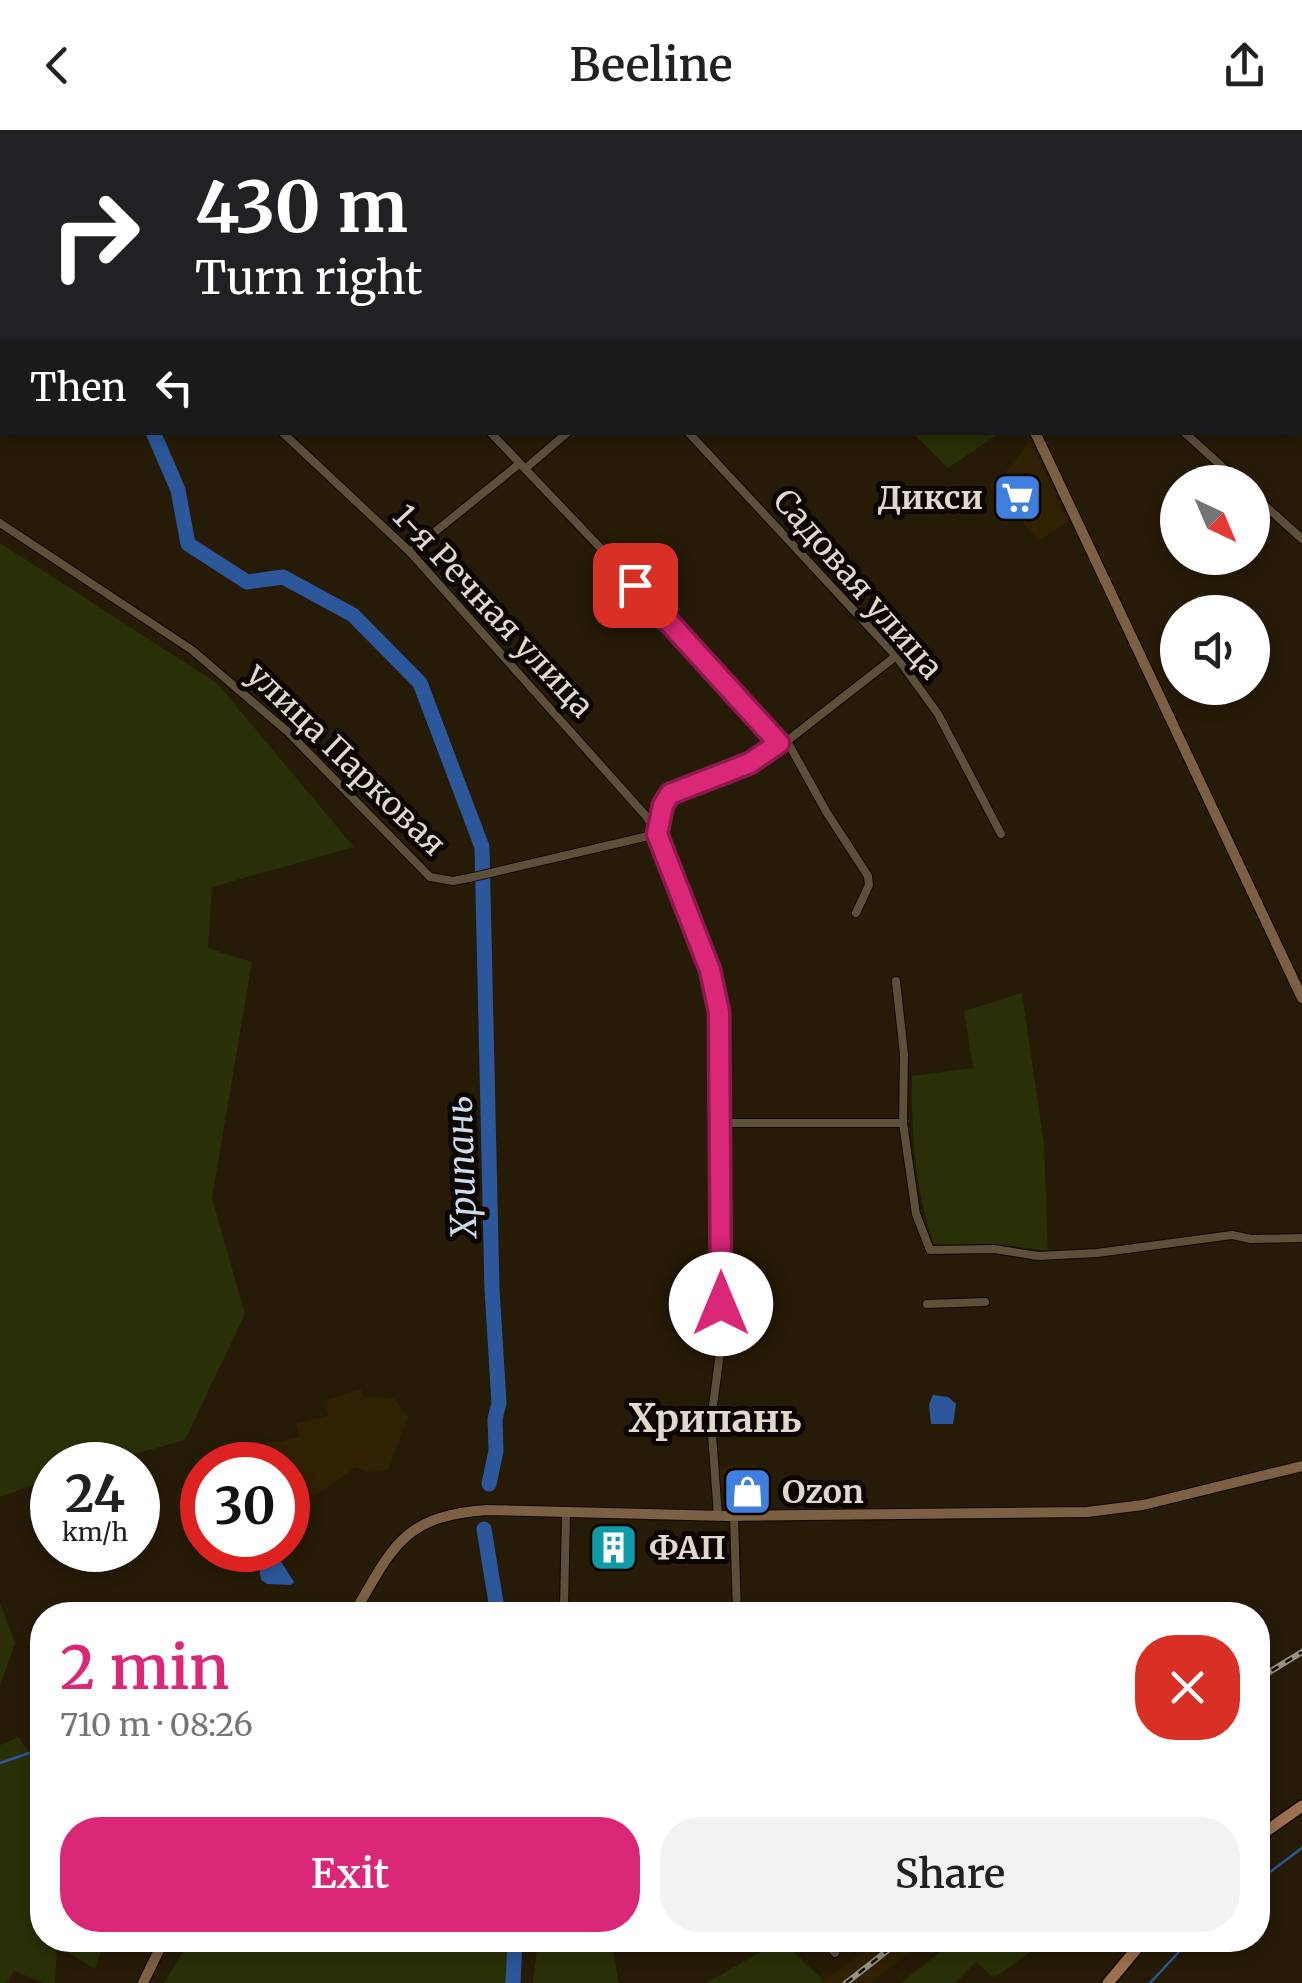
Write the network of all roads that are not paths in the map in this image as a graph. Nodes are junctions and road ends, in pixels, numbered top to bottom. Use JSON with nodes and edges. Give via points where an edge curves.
{"nodes":[{"id":1,"x":285,"y":435,"type":"edge"},
{"id":2,"x":493,"y":435,"type":"edge"},
{"id":3,"x":564,"y":435,"type":"edge"},
{"id":4,"x":691,"y":435,"type":"edge"},
{"id":5,"x":1036,"y":435,"type":"edge"},
{"id":6,"x":1187,"y":435,"type":"edge"},
{"id":7,"x":1221,"y":465,"type":"edge"},
{"id":8,"x":522,"y":466,"type":"junction"},
{"id":9,"x":1270,"y":510,"type":"edge"},
{"id":10,"x":0,"y":523,"type":"edge"},
{"id":11,"x":1302,"y":538,"type":"edge"},
{"id":12,"x":410,"y":552,"type":"junction"},
{"id":13,"x":896,"y":656,"type":"junction"},
{"id":14,"x":783,"y":742,"type":"junction"},
{"id":15,"x":657,"y":834,"type":"junction"},
{"id":16,"x":1002,"y":834,"type":"dead end"},
{"id":17,"x":856,"y":912,"type":"dead end"},
{"id":18,"x":896,"y":981,"type":"dead end"},
{"id":19,"x":1302,"y":998,"type":"edge"},
{"id":20,"x":722,"y":1123,"type":"junction"},
{"id":21,"x":903,"y":1123,"type":"junction"},
{"id":22,"x":1302,"y":1238,"type":"edge"},
{"id":23,"x":985,"y":1302,"type":"dead end"},
{"id":24,"x":927,"y":1304,"type":"dead end"},
{"id":25,"x":1302,"y":1466,"type":"edge"},
{"id":26,"x":566,"y":1513,"type":"junction"},
{"id":27,"x":718,"y":1516,"type":"junction"},
{"id":28,"x":734,"y":1516,"type":"junction"},
{"id":29,"x":361,"y":1602,"type":"edge"},
{"id":30,"x":564,"y":1602,"type":"edge"},
{"id":31,"x":737,"y":1602,"type":"edge"},
{"id":32,"x":1302,"y":1806,"type":"edge"},
{"id":33,"x":1270,"y":1829,"type":"edge"},
{"id":34,"x":158,"y":1952,"type":"edge"},
{"id":35,"x":1134,"y":1952,"type":"edge"},
{"id":36,"x":142,"y":1983,"type":"edge"},
{"id":37,"x":1108,"y":1983,"type":"edge"}],
"edges":[{"from":1,"to":12,"type":"street","name":"1-я Речная улица"},
{"from":2,"to":8,"type":"street"},
{"from":3,"to":8,"type":"street"},
{"from":4,"to":13,"type":"street","name":"Садовая улица"},
{"from":5,"to":19,"type":"main road"},
{"from":6,"to":7,"type":"street"},
{"from":8,"to":12,"type":"street"},
{"from":8,"to":14,"type":"street"},
{"from":9,"to":11,"type":"street"},
{"from":10,"to":15,"type":"street","name":"улица Парковая","via":[[192,650],[288,732],[430,877],[470,878]]},
{"from":12,"to":15,"type":"street","name":"1-я Речная улица","via":[[603,764]]},
{"from":13,"to":14,"type":"street"},
{"from":13,"to":16,"type":"street","name":"Садовая улица","via":[[938,714]]},
{"from":14,"to":15,"type":"street","via":[[750,763],[670,794]]},
{"from":14,"to":17,"type":"street","via":[[868,876]]},
{"from":15,"to":20,"type":"street","name":"1-я Речная улица","via":[[713,984]]},
{"from":18,"to":21,"type":"street"},
{"from":20,"to":21,"type":"street"},
{"from":20,"to":27,"type":"street","name":"1-я Речная улица","via":[[720,1352],[711,1421]]},
{"from":21,"to":22,"type":"street","via":[[916,1214],[930,1250],[1038,1256],[1232,1235]]},
{"from":23,"to":24,"type":"street"},
{"from":25,"to":28,"type":"main road","via":[[1144,1505],[1087,1512]]},
{"from":26,"to":27,"type":"main road"},
{"from":26,"to":29,"type":"main road","via":[[470,1511],[429,1520],[395,1548]]},
{"from":26,"to":30,"type":"street"},
{"from":27,"to":28,"type":"main road"},
{"from":28,"to":31,"type":"street"},
{"from":32,"to":33,"type":"main road"},
{"from":34,"to":36,"type":"main road"},
{"from":35,"to":37,"type":"main road"}]}
